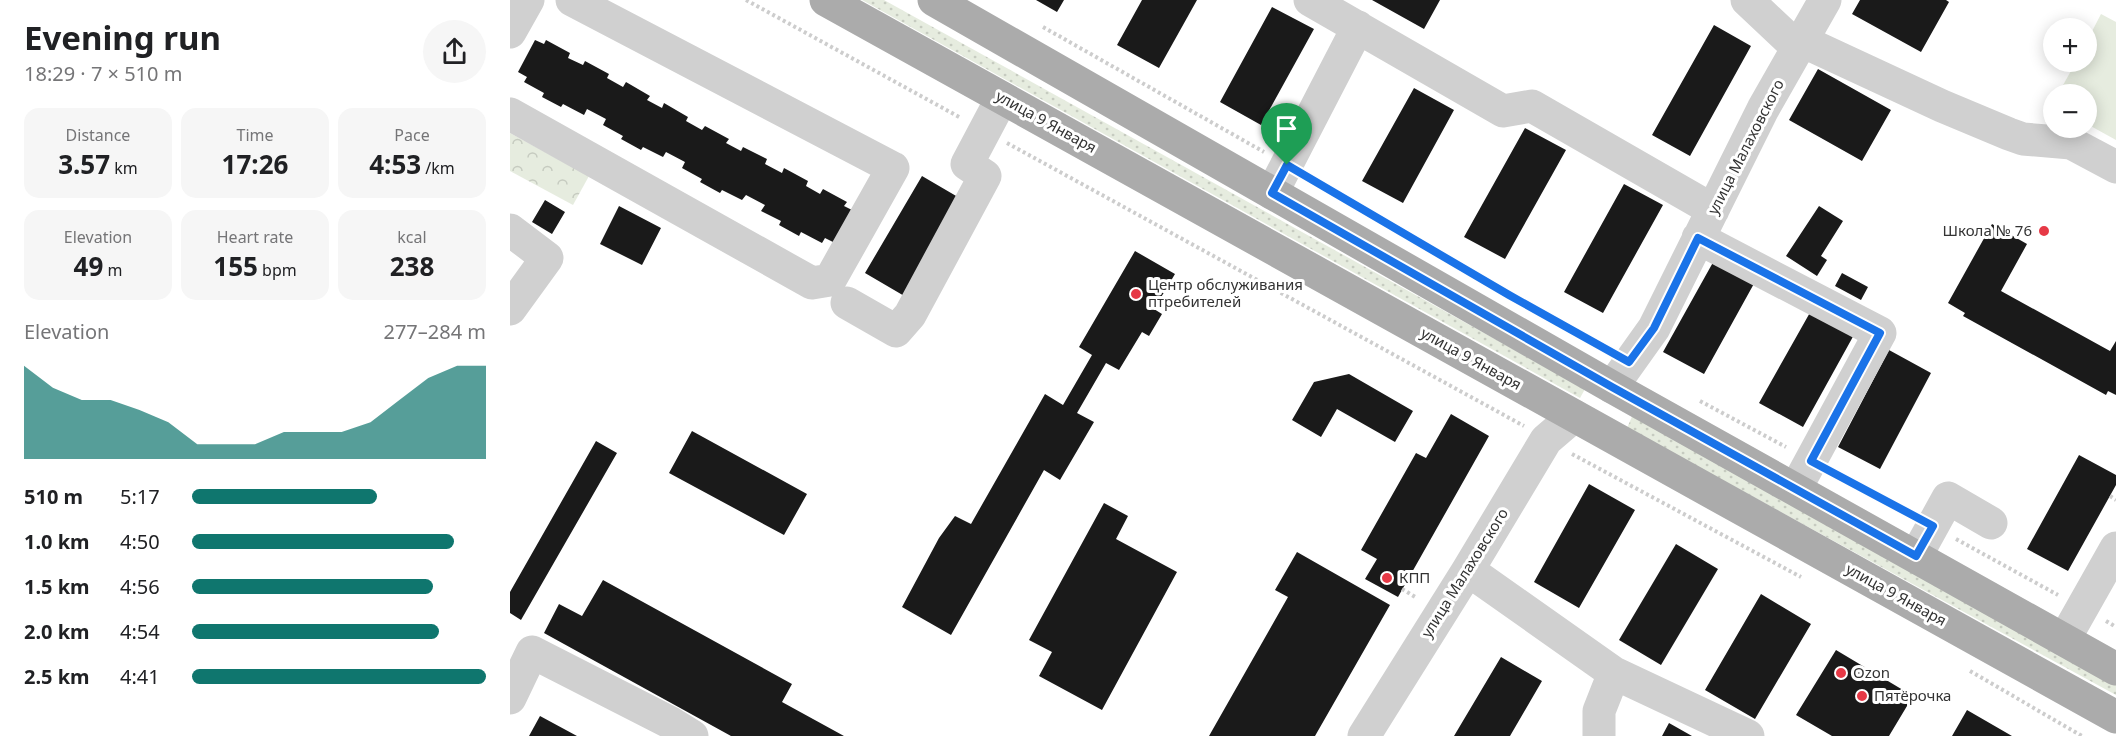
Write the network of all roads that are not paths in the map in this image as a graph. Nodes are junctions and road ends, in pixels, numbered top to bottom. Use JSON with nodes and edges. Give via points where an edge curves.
{"nodes":[{"id":1,"x":528,"y":0,"type":"edge"},
{"id":2,"x":572,"y":0,"type":"edge"},
{"id":3,"x":825,"y":0,"type":"edge"},
{"id":4,"x":1310,"y":0,"type":"edge"},
{"id":5,"x":1747,"y":0,"type":"edge"},
{"id":6,"x":1825,"y":0,"type":"edge"},
{"id":7,"x":938,"y":1,"type":"edge"},
{"id":8,"x":1358,"y":27,"type":"junction"},
{"id":9,"x":510,"y":32,"type":"edge"},
{"id":10,"x":1800,"y":44,"type":"junction"},
{"id":11,"x":1002,"y":98,"type":"junction"},
{"id":12,"x":510,"y":114,"type":"edge"},
{"id":13,"x":2116,"y":167,"type":"edge"},
{"id":14,"x":1280,"y":179,"type":"junction"},
{"id":15,"x":1706,"y":224,"type":"junction"},
{"id":16,"x":510,"y":230,"type":"edge"},
{"id":17,"x":847,"y":303,"type":"dead end"},
{"id":18,"x":510,"y":309,"type":"edge"},
{"id":19,"x":1612,"y":387,"type":"junction"},
{"id":20,"x":1574,"y":416,"type":"junction"},
{"id":21,"x":1803,"y":474,"type":"junction"},
{"id":22,"x":1991,"y":523,"type":"dead end"},
{"id":23,"x":2116,"y":548,"type":"edge"},
{"id":24,"x":1916,"y":556,"type":"junction"},
{"id":25,"x":1468,"y":570,"type":"junction"},
{"id":26,"x":2064,"y":640,"type":"junction"},
{"id":27,"x":521,"y":645,"type":"edge"},
{"id":28,"x":2116,"y":669,"type":"edge"},
{"id":29,"x":1614,"y":672,"type":"junction"},
{"id":30,"x":510,"y":698,"type":"edge"},
{"id":31,"x":2116,"y":717,"type":"edge"},
{"id":32,"x":1374,"y":731,"type":"edge"},
{"id":33,"x":692,"y":736,"type":"edge"},
{"id":34,"x":1599,"y":736,"type":"edge"},
{"id":35,"x":1748,"y":736,"type":"edge"}],
"edges":[{"from":1,"to":9,"type":"street"},
{"from":2,"to":12,"type":"street","via":[[893,168],[830,280],[812,283]]},
{"from":3,"to":11,"type":"main road","name":"улица 9 Января"},
{"from":4,"to":8,"type":"street"},
{"from":5,"to":10,"type":"street"},
{"from":6,"to":10,"type":"street","name":"улица Малаховского"},
{"from":7,"to":14,"type":"main road"},
{"from":8,"to":14,"type":"street"},
{"from":8,"to":15,"type":"street","via":[[1503,111],[1532,106]]},
{"from":10,"to":13,"type":"street","via":[[2009,134],[2072,143]]},
{"from":10,"to":15,"type":"street","name":"улица Малаховского"},
{"from":11,"to":17,"type":"street","via":[[967,164],[985,176],[910,315],[896,331]]},
{"from":11,"to":20,"type":"main road","name":"улица 9 Января"},
{"from":14,"to":19,"type":"main road"},
{"from":15,"to":19,"type":"street","name":"улица Малаховского","via":[[1654,328]]},
{"from":15,"to":21,"type":"street","via":[[1880,333]]},
{"from":16,"to":18,"type":"street","via":[[548,258]]},
{"from":19,"to":21,"type":"main road"},
{"from":20,"to":25,"type":"street","name":"улица Малаховского","via":[[1545,440]]},
{"from":20,"to":31,"type":"main road","name":"улица 9 Января"},
{"from":21,"to":24,"type":"main road"},
{"from":22,"to":24,"type":"street","via":[[1948,498]]},
{"from":23,"to":26,"type":"street"},
{"from":24,"to":26,"type":"main road"},
{"from":25,"to":29,"type":"street"},
{"from":25,"to":32,"type":"street","name":"улица Малаховского"},
{"from":26,"to":28,"type":"main road"},
{"from":27,"to":30,"type":"street"},
{"from":27,"to":33,"type":"street"},
{"from":29,"to":34,"type":"street","via":[[1599,711]]},
{"from":29,"to":35,"type":"street"}]}
